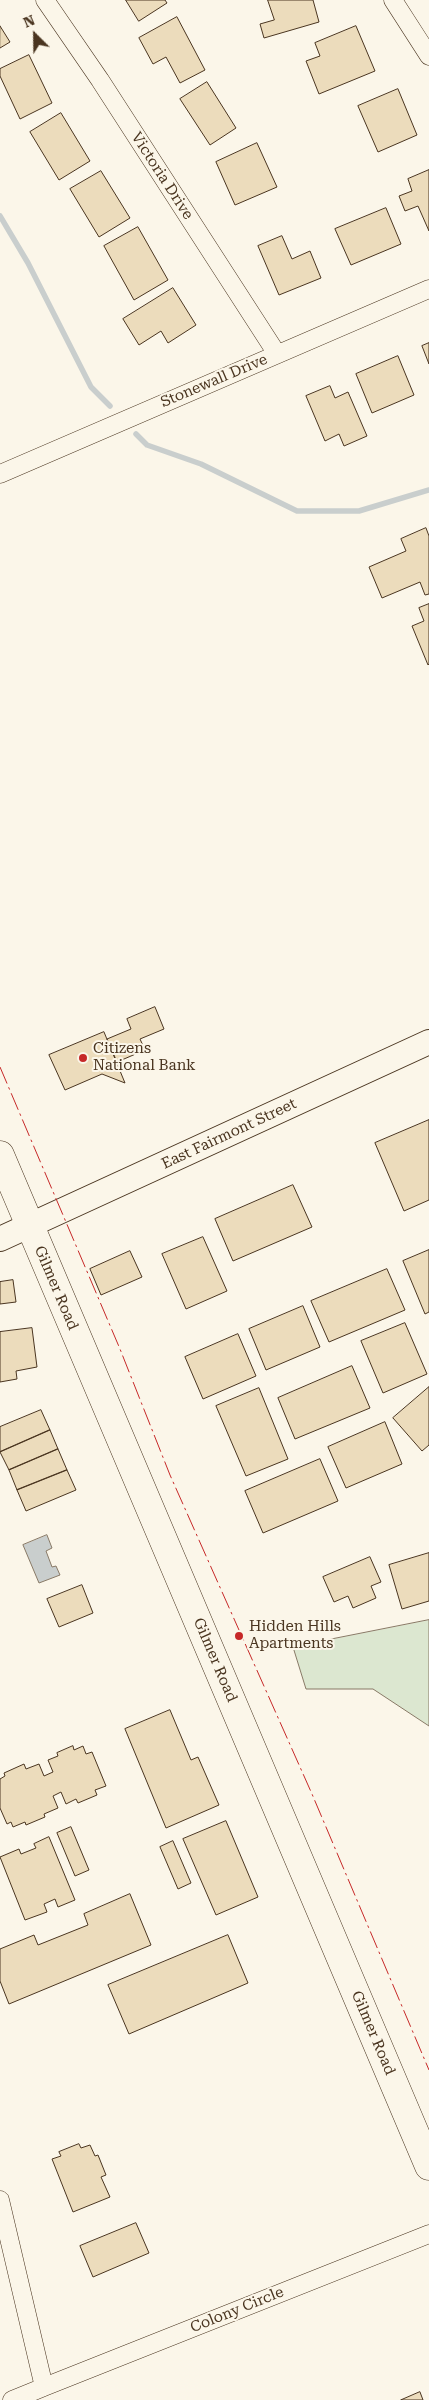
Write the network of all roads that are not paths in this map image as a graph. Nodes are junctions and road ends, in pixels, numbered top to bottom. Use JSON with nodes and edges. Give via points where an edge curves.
{"nodes":[{"id":1,"x":45,"y":0,"type":"edge"},
{"id":2,"x":393,"y":0,"type":"edge"},
{"id":3,"x":429,"y":56,"type":"edge"},
{"id":4,"x":429,"y":289,"type":"edge"},
{"id":5,"x":277,"y":354,"type":"junction"},
{"id":6,"x":0,"y":474,"type":"edge"},
{"id":7,"x":429,"y":1042,"type":"edge"},
{"id":8,"x":0,"y":1155,"type":"edge"},
{"id":9,"x":30,"y":1225,"type":"junction"},
{"id":10,"x":0,"y":1239,"type":"edge"},
{"id":11,"x":429,"y":2166,"type":"edge"},
{"id":12,"x":0,"y":2200,"type":"edge"},
{"id":13,"x":429,"y":2234,"type":"edge"},
{"id":14,"x":44,"y":2387,"type":"junction"},
{"id":15,"x":12,"y":2400,"type":"edge"}],
"edges":[{"from":1,"to":5,"type":"street","name":"Victoria Drive"},
{"from":2,"to":3,"type":"street"},
{"from":4,"to":5,"type":"street","name":"Stonewall Drive"},
{"from":5,"to":6,"type":"street","name":"Stonewall Drive"},
{"from":7,"to":9,"type":"street","name":"East Fairmont Street"},
{"from":8,"to":9,"type":"main road","name":"Gilmer Road"},
{"from":9,"to":10,"type":"street","name":"East Fairmont Street"},
{"from":9,"to":11,"type":"main road","name":"Gilmer Road"},
{"from":12,"to":14,"type":"street"},
{"from":13,"to":14,"type":"street","name":"Colony Circle"},
{"from":14,"to":15,"type":"street","name":"Colony Circle"}]}
